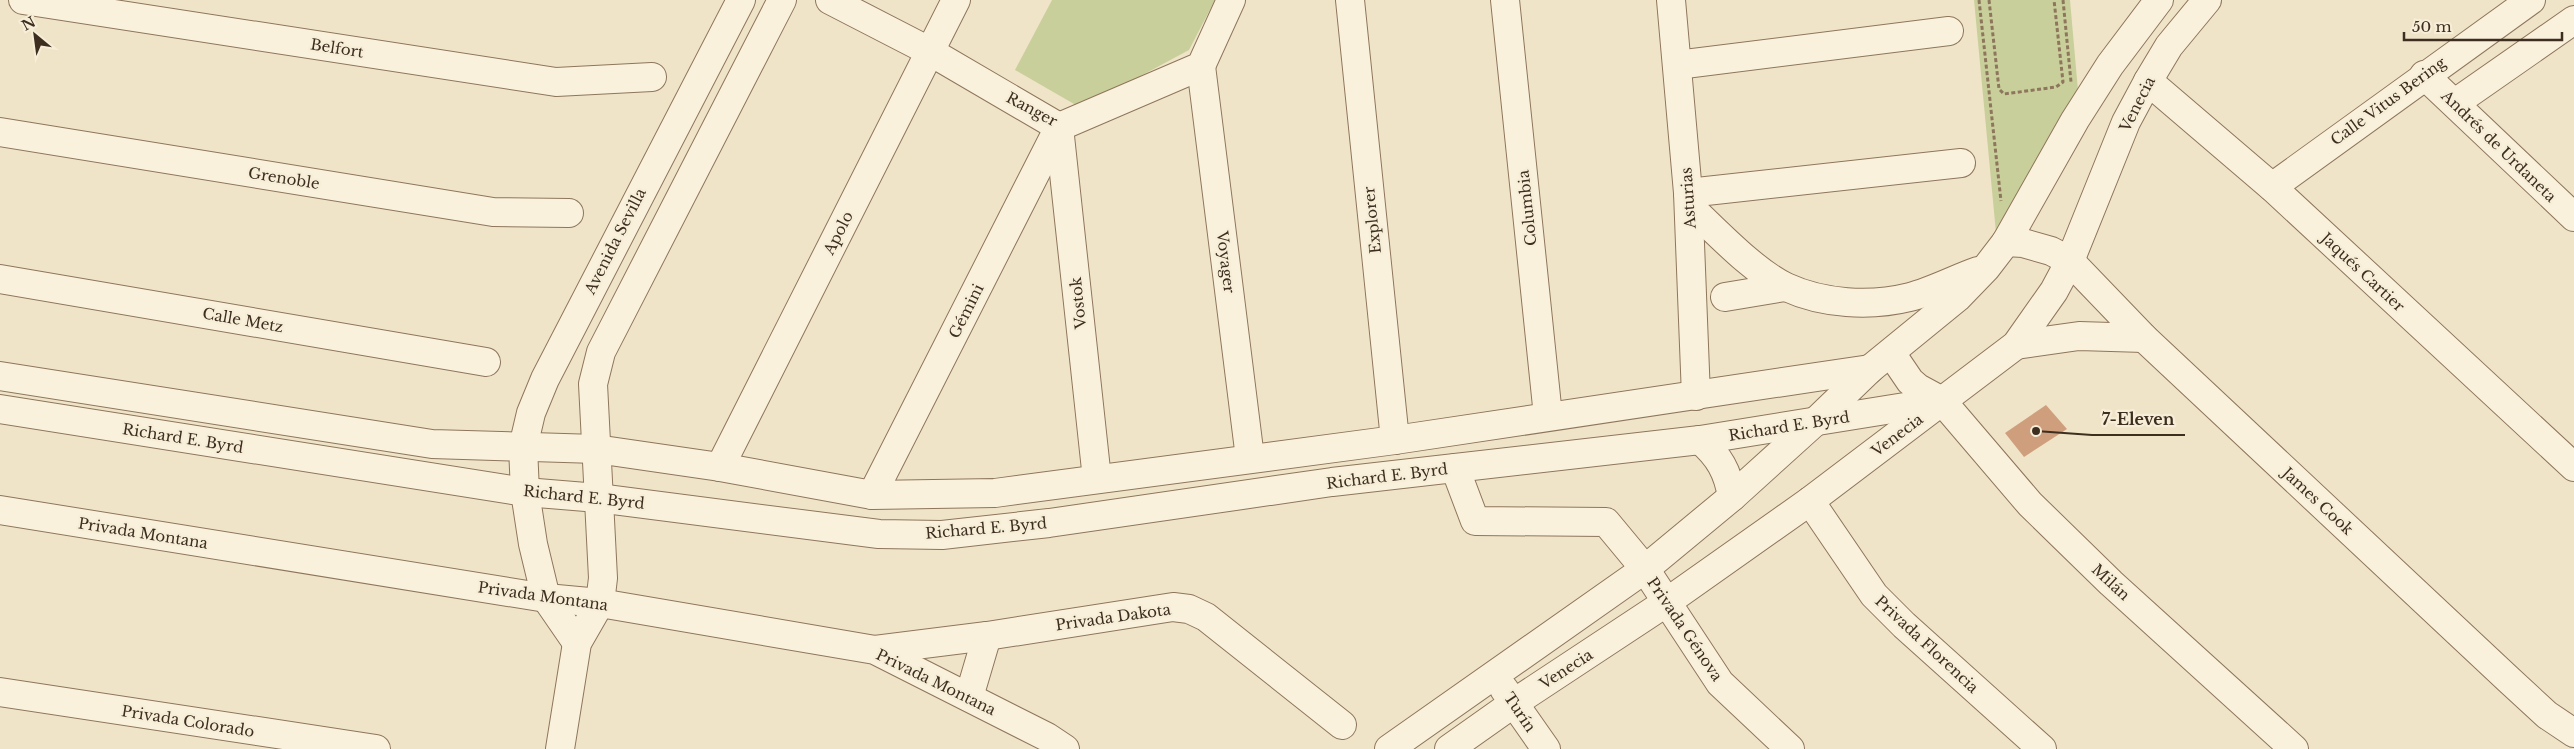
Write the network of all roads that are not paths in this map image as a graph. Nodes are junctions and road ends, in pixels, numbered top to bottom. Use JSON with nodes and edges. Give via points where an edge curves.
{"nodes":[{"id":1,"x":23,"y":0,"type":"edge"},
{"id":2,"x":741,"y":0,"type":"edge"},
{"id":3,"x":782,"y":0,"type":"edge"},
{"id":4,"x":830,"y":0,"type":"edge"},
{"id":5,"x":956,"y":0,"type":"edge"},
{"id":6,"x":1231,"y":0,"type":"edge"},
{"id":7,"x":1350,"y":0,"type":"edge"},
{"id":8,"x":1505,"y":0,"type":"edge"},
{"id":9,"x":1671,"y":0,"type":"edge"},
{"id":10,"x":2159,"y":0,"type":"edge"},
{"id":11,"x":2207,"y":0,"type":"edge"},
{"id":12,"x":2531,"y":0,"type":"edge"},
{"id":13,"x":2574,"y":20,"type":"edge"},
{"id":14,"x":1949,"y":31,"type":"dead end"},
{"id":15,"x":930,"y":51,"type":"junction"},
{"id":16,"x":1201,"y":66,"type":"junction"},
{"id":17,"x":1677,"y":66,"type":"junction"},
{"id":18,"x":2424,"y":75,"type":"junction"},
{"id":19,"x":652,"y":77,"type":"dead end"},
{"id":20,"x":2148,"y":81,"type":"junction"},
{"id":21,"x":2455,"y":103,"type":"junction"},
{"id":22,"x":1059,"y":127,"type":"junction"},
{"id":23,"x":0,"y":132,"type":"edge"},
{"id":24,"x":1961,"y":163,"type":"dead end"},
{"id":25,"x":2272,"y":187,"type":"junction"},
{"id":26,"x":1689,"y":200,"type":"junction"},
{"id":27,"x":569,"y":213,"type":"dead end"},
{"id":28,"x":2574,"y":217,"type":"edge"},
{"id":29,"x":2006,"y":242,"type":"junction"},
{"id":30,"x":2070,"y":261,"type":"junction"},
{"id":31,"x":1986,"y":268,"type":"junction"},
{"id":32,"x":0,"y":280,"type":"edge"},
{"id":33,"x":1785,"y":287,"type":"junction"},
{"id":34,"x":1725,"y":297,"type":"dead end"},
{"id":35,"x":2144,"y":338,"type":"junction"},
{"id":36,"x":2016,"y":345,"type":"junction"},
{"id":37,"x":1891,"y":353,"type":"junction"},
{"id":38,"x":486,"y":362,"type":"dead end"},
{"id":39,"x":1870,"y":369,"type":"junction"},
{"id":40,"x":0,"y":376,"type":"edge"},
{"id":41,"x":1696,"y":396,"type":"junction"},
{"id":42,"x":1942,"y":401,"type":"junction"},
{"id":43,"x":0,"y":409,"type":"edge"},
{"id":44,"x":1548,"y":416,"type":"junction"},
{"id":45,"x":1816,"y":421,"type":"junction"},
{"id":46,"x":1395,"y":440,"type":"junction"},
{"id":47,"x":1700,"y":440,"type":"junction"},
{"id":48,"x":523,"y":447,"type":"junction"},
{"id":49,"x":596,"y":449,"type":"junction"},
{"id":50,"x":1250,"y":458,"type":"junction"},
{"id":51,"x":720,"y":467,"type":"junction"},
{"id":52,"x":2574,"y":467,"type":"edge"},
{"id":53,"x":1455,"y":468,"type":"junction"},
{"id":54,"x":1096,"y":479,"type":"junction"},
{"id":55,"x":525,"y":492,"type":"junction"},
{"id":56,"x":872,"y":495,"type":"junction"},
{"id":57,"x":1732,"y":497,"type":"junction"},
{"id":58,"x":598,"y":498,"type":"junction"},
{"id":59,"x":1810,"y":501,"type":"junction"},
{"id":60,"x":0,"y":510,"type":"edge"},
{"id":61,"x":1645,"y":569,"type":"junction"},
{"id":62,"x":546,"y":598,"type":"junction"},
{"id":63,"x":1667,"y":602,"type":"junction"},
{"id":64,"x":600,"y":603,"type":"junction"},
{"id":65,"x":987,"y":636,"type":"junction"},
{"id":66,"x":577,"y":643,"type":"junction"},
{"id":67,"x":875,"y":650,"type":"junction"},
{"id":68,"x":1495,"y":675,"type":"junction"},
{"id":69,"x":0,"y":692,"type":"edge"},
{"id":70,"x":969,"y":697,"type":"junction"},
{"id":71,"x":1514,"y":703,"type":"junction"},
{"id":72,"x":1342,"y":725,"type":"dead end"},
{"id":73,"x":2574,"y":733,"type":"edge"},
{"id":74,"x":376,"y":749,"type":"edge"},
{"id":75,"x":560,"y":749,"type":"edge"},
{"id":76,"x":1064,"y":749,"type":"edge"},
{"id":77,"x":1389,"y":749,"type":"edge"},
{"id":78,"x":1449,"y":749,"type":"edge"},
{"id":79,"x":1546,"y":749,"type":"edge"},
{"id":80,"x":1790,"y":749,"type":"edge"},
{"id":81,"x":2042,"y":749,"type":"edge"},
{"id":82,"x":2294,"y":749,"type":"edge"}],
"edges":[{"from":1,"to":19,"type":"street","name":"Belfort","via":[[556,82]]},
{"from":2,"to":48,"type":"street","name":"Avenida Sevilla","via":[[545,379],[531,413]]},
{"from":3,"to":49,"type":"street","via":[[601,352],[593,384]]},
{"from":4,"to":15,"type":"street","name":"Ranger"},
{"from":5,"to":15,"type":"street","name":"Apolo"},
{"from":6,"to":16,"type":"street"},
{"from":7,"to":46,"type":"street","name":"Explorer"},
{"from":8,"to":44,"type":"street","name":"Columbia"},
{"from":9,"to":17,"type":"street","name":"Asturias"},
{"from":10,"to":29,"type":"street","via":[[2110,65],[2075,120]]},
{"from":11,"to":20,"type":"street","name":"Venecia","via":[[2169,46]]},
{"from":12,"to":18,"type":"street","name":"Calle Vitus Bering"},
{"from":13,"to":21,"type":"street"},
{"from":14,"to":17,"type":"street"},
{"from":15,"to":22,"type":"street","name":"Ranger"},
{"from":15,"to":51,"type":"street","name":"Apolo"},
{"from":16,"to":22,"type":"street","name":"Ranger"},
{"from":16,"to":50,"type":"street","name":"Voyager"},
{"from":17,"to":26,"type":"street","name":"Asturias"},
{"from":18,"to":21,"type":"street","name":"Andrés de Urdaneta"},
{"from":18,"to":25,"type":"street","name":"Calle Vitus Bering"},
{"from":20,"to":25,"type":"street","name":"Jaqués Cartier"},
{"from":20,"to":30,"type":"street","name":"Venecia","via":[[2126,122]]},
{"from":21,"to":28,"type":"street","name":"Andrés de Urdaneta"},
{"from":22,"to":54,"type":"street","name":"Vostok"},
{"from":22,"to":56,"type":"street","name":"Gémini"},
{"from":23,"to":27,"type":"street","name":"Grenoble","via":[[493,212]]},
{"from":24,"to":26,"type":"street"},
{"from":25,"to":52,"type":"street","name":"Jaqués Cartier"},
{"from":26,"to":33,"type":"street","via":[[1759,269]]},
{"from":26,"to":41,"type":"street","name":"Asturias"},
{"from":29,"to":30,"type":"street","via":[[2051,251]]},
{"from":29,"to":31,"type":"street"},
{"from":30,"to":35,"type":"street","name":"James Cook"},
{"from":30,"to":36,"type":"street","name":"Venecia","via":[[2054,291]]},
{"from":31,"to":33,"type":"street","via":[[1910,297],[1871,303],[1832,301]]},
{"from":31,"to":37,"type":"street","via":[[1951,304]]},
{"from":32,"to":38,"type":"street","name":"Calle Metz"},
{"from":33,"to":34,"type":"street"},
{"from":35,"to":36,"type":"street","via":[[2079,336]]},
{"from":35,"to":73,"type":"street","name":"James Cook","via":[[2547,715]]},
{"from":36,"to":42,"type":"street","name":"Venecia"},
{"from":37,"to":39,"type":"street"},
{"from":37,"to":42,"type":"street","via":[[1910,381]]},
{"from":39,"to":41,"type":"street"},
{"from":39,"to":45,"type":"street"},
{"from":40,"to":48,"type":"street","via":[[432,444]]},
{"from":41,"to":44,"type":"street"},
{"from":42,"to":45,"type":"street","name":"Richard E. Byrd"},
{"from":42,"to":59,"type":"street","name":"Venecia"},
{"from":42,"to":82,"type":"street","name":"Milán","via":[[2030,504],[2111,583]]},
{"from":43,"to":55,"type":"street","name":"Richard E. Byrd"},
{"from":44,"to":46,"type":"street"},
{"from":45,"to":47,"type":"street","name":"Richard E. Byrd"},
{"from":45,"to":57,"type":"street"},
{"from":46,"to":50,"type":"street"},
{"from":47,"to":53,"type":"street","name":"Richard E. Byrd"},
{"from":47,"to":57,"type":"street","via":[[1724,466]]},
{"from":48,"to":49,"type":"street"},
{"from":48,"to":55,"type":"street","name":"Avenida Sevilla"},
{"from":49,"to":51,"type":"street"},
{"from":49,"to":58,"type":"street"},
{"from":50,"to":54,"type":"street"},
{"from":51,"to":56,"type":"street"},
{"from":53,"to":58,"type":"street","name":"Richard E. Byrd","via":[[942,535],[879,534]]},
{"from":53,"to":61,"type":"street","name":"Privada Génova","via":[[1475,520],[1606,522]]},
{"from":54,"to":56,"type":"street","via":[[995,493]]},
{"from":55,"to":58,"type":"street","name":"Richard E. Byrd"},
{"from":55,"to":62,"type":"street","name":"Avenida Sevilla"},
{"from":57,"to":61,"type":"street"},
{"from":58,"to":64,"type":"street"},
{"from":59,"to":63,"type":"street","name":"Venecia"},
{"from":59,"to":81,"type":"street","name":"Privada Florencia","via":[[1874,595]]},
{"from":60,"to":62,"type":"street","name":"Privada Montana"},
{"from":61,"to":63,"type":"street","name":"Privada Génova"},
{"from":61,"to":68,"type":"street"},
{"from":62,"to":64,"type":"street","name":"Privada Montana"},
{"from":62,"to":66,"type":"street"},
{"from":63,"to":71,"type":"street","name":"Venecia"},
{"from":63,"to":80,"type":"street","name":"Privada Génova","via":[[1720,683]]},
{"from":64,"to":66,"type":"street"},
{"from":64,"to":67,"type":"street","name":"Privada Montana"},
{"from":65,"to":67,"type":"street","name":"Privada Dakota"},
{"from":65,"to":70,"type":"street"},
{"from":65,"to":72,"type":"street","name":"Privada Dakota","via":[[1173,607],[1189,608],[1206,617]]},
{"from":66,"to":75,"type":"street"},
{"from":67,"to":70,"type":"street","name":"Privada Montana"},
{"from":68,"to":71,"type":"street","name":"Turín"},
{"from":68,"to":77,"type":"street"},
{"from":69,"to":74,"type":"street","name":"Privada Colorado"},
{"from":70,"to":76,"type":"street","name":"Privada Montana"},
{"from":71,"to":78,"type":"street","name":"Venecia"},
{"from":71,"to":79,"type":"street","name":"Turín"}]}
